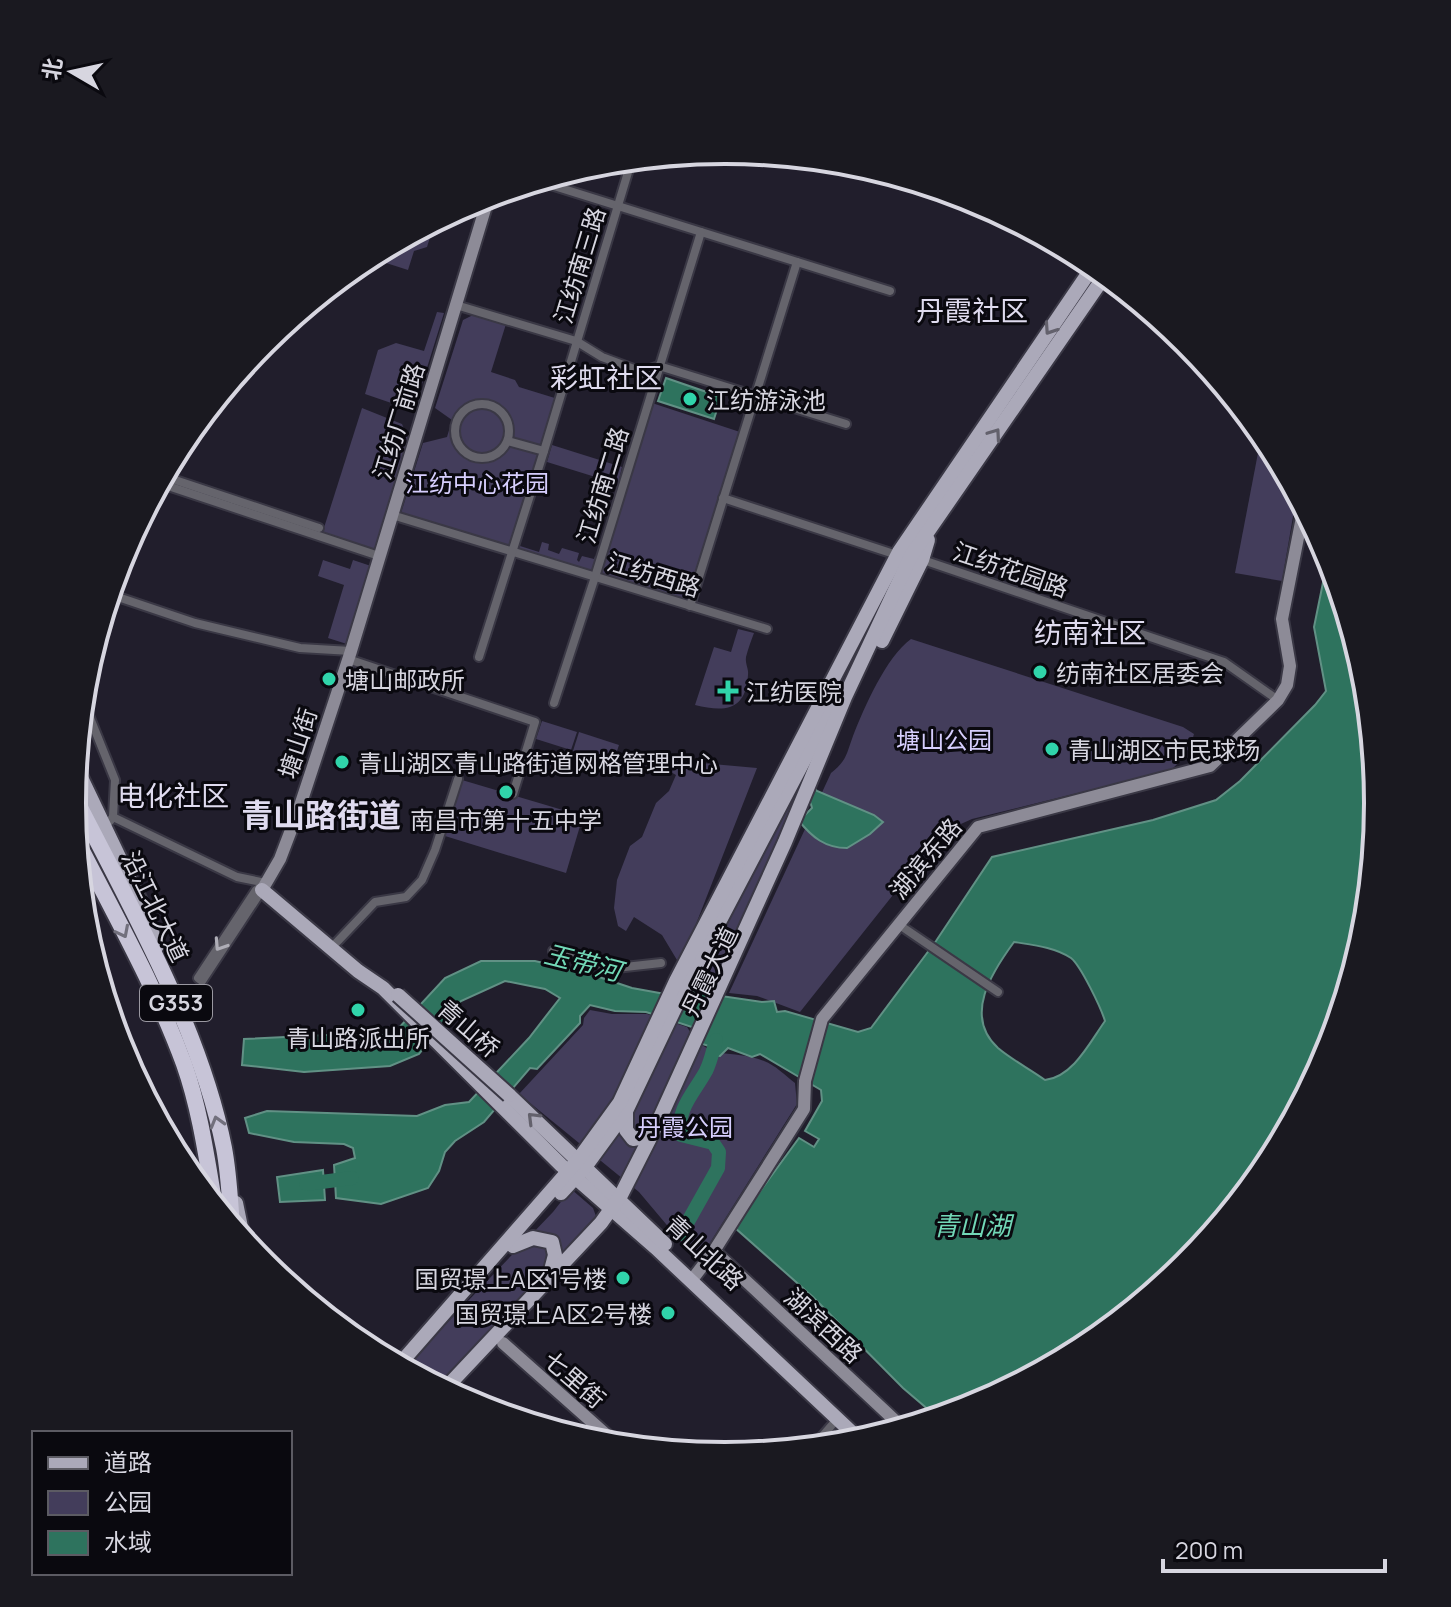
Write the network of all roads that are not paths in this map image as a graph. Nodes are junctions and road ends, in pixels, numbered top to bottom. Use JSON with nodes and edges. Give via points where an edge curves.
{"nodes":[{"id":1,"x":628,"y":171,"type":"edge"},
{"id":2,"x":557,"y":187,"type":"edge"},
{"id":3,"x":618,"y":206,"type":"junction"},
{"id":4,"x":484,"y":212,"type":"edge"},
{"id":5,"x":701,"y":232,"type":"junction"},
{"id":6,"x":797,"y":262,"type":"junction"},
{"id":7,"x":1087,"y":276,"type":"edge"},
{"id":8,"x":1098,"y":284,"type":"edge"},
{"id":9,"x":890,"y":291,"type":"dead end"},
{"id":10,"x":456,"y":305,"type":"junction"},
{"id":11,"x":576,"y":341,"type":"junction"},
{"id":12,"x":659,"y":366,"type":"junction"},
{"id":13,"x":754,"y":395,"type":"junction"},
{"id":14,"x":846,"y":424,"type":"dead end"},
{"id":15,"x":508,"y":441,"type":"junction"},
{"id":16,"x":544,"y":451,"type":"junction"},
{"id":17,"x":175,"y":480,"type":"edge"},
{"id":18,"x":170,"y":487,"type":"edge"},
{"id":19,"x":723,"y":498,"type":"junction"},
{"id":20,"x":392,"y":515,"type":"junction"},
{"id":21,"x":929,"y":518,"type":"junction"},
{"id":22,"x":1301,"y":524,"type":"edge"},
{"id":23,"x":319,"y":528,"type":"dead end"},
{"id":24,"x":513,"y":552,"type":"junction"},
{"id":25,"x":379,"y":556,"type":"junction"},
{"id":26,"x":908,"y":557,"type":"junction"},
{"id":27,"x":595,"y":577,"type":"junction"},
{"id":28,"x":121,"y":596,"type":"edge"},
{"id":29,"x":690,"y":606,"type":"junction"},
{"id":30,"x":767,"y":629,"type":"dead end"},
{"id":31,"x":350,"y":652,"type":"junction"},
{"id":32,"x":479,"y":657,"type":"dead end"},
{"id":33,"x":1278,"y":700,"type":"junction"},
{"id":34,"x":554,"y":703,"type":"dead end"},
{"id":35,"x":91,"y":720,"type":"edge"},
{"id":36,"x":458,"y":779,"type":"dead end"},
{"id":37,"x":86,"y":784,"type":"edge"},
{"id":38,"x":513,"y":794,"type":"dead end"},
{"id":39,"x":86,"y":821,"type":"edge"},
{"id":40,"x":109,"y":822,"type":"junction"},
{"id":41,"x":89,"y":864,"type":"edge"},
{"id":42,"x":264,"y":887,"type":"junction"},
{"id":43,"x":898,"y":924,"type":"junction"},
{"id":44,"x":336,"y":943,"type":"junction"},
{"id":45,"x":553,"y":951,"type":"dead end"},
{"id":46,"x":661,"y":963,"type":"dead end"},
{"id":47,"x":994,"y":990,"type":"dead end"},
{"id":48,"x":398,"y":999,"type":"junction"},
{"id":49,"x":184,"y":1018,"type":"junction"},
{"id":50,"x":658,"y":1033,"type":"junction"},
{"id":51,"x":696,"y":1042,"type":"junction"},
{"id":52,"x":505,"y":1100,"type":"joint"},
{"id":53,"x":626,"y":1111,"type":"junction"},
{"id":54,"x":659,"y":1120,"type":"junction"},
{"id":55,"x":605,"y":1123,"type":"junction"},
{"id":56,"x":552,"y":1146,"type":"junction"},
{"id":57,"x":228,"y":1168,"type":"junction"},
{"id":58,"x":577,"y":1169,"type":"junction"},
{"id":59,"x":210,"y":1182,"type":"edge"},
{"id":60,"x":635,"y":1184,"type":"junction"},
{"id":61,"x":537,"y":1207,"type":"junction"},
{"id":62,"x":231,"y":1208,"type":"edge"},
{"id":63,"x":618,"y":1208,"type":"junction"},
{"id":64,"x":239,"y":1218,"type":"edge"},
{"id":65,"x":643,"y":1230,"type":"junction"},
{"id":66,"x":599,"y":1236,"type":"junction"},
{"id":67,"x":513,"y":1246,"type":"junction"},
{"id":68,"x":714,"y":1251,"type":"junction"},
{"id":69,"x":694,"y":1278,"type":"junction"},
{"id":70,"x":548,"y":1279,"type":"junction"},
{"id":71,"x":503,"y":1343,"type":"junction"},
{"id":72,"x":407,"y":1358,"type":"edge"},
{"id":73,"x":408,"y":1358,"type":"edge"},
{"id":74,"x":453,"y":1381,"type":"edge"},
{"id":75,"x":460,"y":1385,"type":"edge"},
{"id":76,"x":838,"y":1418,"type":"junction"},
{"id":77,"x":894,"y":1420,"type":"edge"},
{"id":78,"x":862,"y":1428,"type":"edge"},
{"id":79,"x":602,"y":1431,"type":"edge"},
{"id":80,"x":851,"y":1431,"type":"edge"},
{"id":81,"x":823,"y":1436,"type":"edge"}],
"edges":[{"from":1,"to":3,"type":"street","name":"江纺南三路"},
{"from":2,"to":3,"type":"street"},
{"from":3,"to":5,"type":"street"},
{"from":3,"to":11,"type":"street","name":"江纺南三路"},
{"from":4,"to":10,"type":"street","name":"江纺厂前路"},
{"from":5,"to":6,"type":"street"},
{"from":5,"to":12,"type":"street","name":"江纺南二路"},
{"from":6,"to":9,"type":"street"},
{"from":6,"to":13,"type":"street"},
{"from":7,"to":21,"type":"main road","name":"丹霞大道","one_way":true},
{"from":21,"to":8,"type":"main road","name":"丹霞大道","one_way":true},
{"from":10,"to":11,"type":"street"},
{"from":10,"to":20,"type":"street","name":"江纺厂前路"},
{"from":11,"to":12,"type":"street","via":[[642,372]]},
{"from":11,"to":16,"type":"street","name":"江纺南三路"},
{"from":12,"to":13,"type":"street"},
{"from":12,"to":27,"type":"street","name":"江纺南二路"},
{"from":13,"to":14,"type":"street"},
{"from":13,"to":19,"type":"street"},
{"from":15,"to":15,"type":"street","via":[[497,455],[471,456],[455,435],[459,418],[472,405],[490,404],[505,415]]},
{"from":15,"to":16,"type":"street"},
{"from":16,"to":24,"type":"street","name":"江纺南三路"},
{"from":17,"to":23,"type":"street"},
{"from":18,"to":25,"type":"street"},
{"from":19,"to":26,"type":"street","name":"江纺花园路"},
{"from":19,"to":29,"type":"street"},
{"from":20,"to":24,"type":"street","name":"江纺西路"},
{"from":20,"to":25,"type":"street","name":"江纺厂前路"},
{"from":21,"to":26,"type":"main road","name":"丹霞大道"},
{"from":21,"to":26,"type":"main road","name":"丹霞大道"},
{"from":22,"to":33,"type":"street","name":"湖滨东路","via":[[1282,619],[1290,666]]},
{"from":24,"to":27,"type":"street","name":"江纺西路"},
{"from":24,"to":32,"type":"street","name":"江纺南三路"},
{"from":25,"to":31,"type":"street","name":"江纺厂前路"},
{"from":26,"to":33,"type":"street","name":"江纺花园路","via":[[1224,662]]},
{"from":26,"to":50,"type":"main road","name":"丹霞大道"},
{"from":26,"to":51,"type":"main road","name":"丹霞大道","via":[[773,890]]},
{"from":27,"to":29,"type":"street","name":"江纺西路"},
{"from":27,"to":34,"type":"street","name":"江纺南二路"},
{"from":28,"to":31,"type":"street","via":[[195,623],[300,648]]},
{"from":29,"to":30,"type":"street","name":"江纺西路"},
{"from":31,"to":38,"type":"street","via":[[535,722]]},
{"from":31,"to":42,"type":"street","name":"塘山街","via":[[299,809]]},
{"from":33,"to":43,"type":"street","name":"湖滨东路","via":[[1210,766],[978,827]]},
{"from":35,"to":40,"type":"street","via":[[115,780]]},
{"from":36,"to":44,"type":"street","via":[[422,880],[406,897],[375,902]]},
{"from":37,"to":40,"type":"main road"},
{"from":39,"to":49,"type":"highway","name":"沿江北大道","number":"G353"},
{"from":40,"to":42,"type":"street"},
{"from":40,"to":49,"type":"main road"},
{"from":41,"to":59,"type":"highway","name":"沿江北大道","number":"G353","one_way":true,"via":[[155,993],[185,1066]]},
{"from":42,"to":42,"type":"street","name":"塘山街","one_way":true,"via":[[256,890],[198,978],[202,981]]},
{"from":42,"to":44,"type":"main road"},
{"from":42,"to":48,"type":"main road"},
{"from":43,"to":47,"type":"street"},
{"from":43,"to":68,"type":"street","name":"湖滨东路","via":[[822,1019],[805,1081],[804,1109]]},
{"from":44,"to":48,"type":"main road"},
{"from":45,"to":46,"type":"street","via":[[616,968]]},
{"from":48,"to":52,"type":"main road","name":"青山桥","bridge":true},
{"from":57,"to":49,"type":"highway","name":"沿江北大道","number":"G353","one_way":true},
{"from":50,"to":53,"type":"main road","name":"丹霞大道"},
{"from":50,"to":55,"type":"main road","name":"丹霞大道"},
{"from":51,"to":54,"type":"main road","name":"丹霞大道"},
{"from":51,"to":60,"type":"main road","name":"丹霞大道"},
{"from":52,"to":56,"type":"main road","name":"青山北路"},
{"from":53,"to":54,"type":"main road","via":[[626,1130],[633,1139],[644,1137]]},
{"from":53,"to":58,"type":"main road","name":"丹霞大道"},
{"from":54,"to":63,"type":"main road","name":"丹霞大道"},
{"from":55,"to":56,"type":"main road","via":[[583,1142]]},
{"from":55,"to":58,"type":"main road","name":"丹霞大道"},
{"from":56,"to":58,"type":"main road","name":"青山北路"},
{"from":56,"to":61,"type":"main road","via":[[555,1176]]},
{"from":57,"to":62,"type":"highway","name":"沿江北大道","number":"G353"},
{"from":57,"to":64,"type":"main road"},
{"from":58,"to":61,"type":"main road","name":"丹霞大道"},
{"from":58,"to":63,"type":"main road","name":"青山北路"},
{"from":58,"to":67,"type":"main road","name":"丹霞大道"},
{"from":60,"to":63,"type":"main road","name":"丹霞大道"},
{"from":60,"to":65,"type":"main road","via":[[634,1205]]},
{"from":61,"to":72,"type":"main road","name":"丹霞大道"},
{"from":63,"to":65,"type":"main road","name":"青山北路"},
{"from":63,"to":66,"type":"main road","name":"丹霞大道"},
{"from":63,"to":70,"type":"main road","name":"丹霞大道"},
{"from":65,"to":66,"type":"main road","via":[[615,1224]]},
{"from":65,"to":69,"type":"main road","name":"青山北路"},
{"from":66,"to":71,"type":"main road","name":"丹霞大道"},
{"from":67,"to":70,"type":"main road","via":[[533,1238],[552,1242],[555,1255]]},
{"from":67,"to":73,"type":"main road","name":"丹霞大道"},
{"from":68,"to":69,"type":"street"},
{"from":68,"to":77,"type":"street","name":"湖滨西路"},
{"from":69,"to":76,"type":"main road","name":"青山北路"},
{"from":69,"to":78,"type":"main road","name":"青山北路"},
{"from":70,"to":74,"type":"main road","name":"丹霞大道"},
{"from":71,"to":75,"type":"main road","name":"丹霞大道"},
{"from":71,"to":79,"type":"street","name":"七里街"},
{"from":76,"to":80,"type":"main road","name":"青山北路"},
{"from":76,"to":81,"type":"street"}]}
